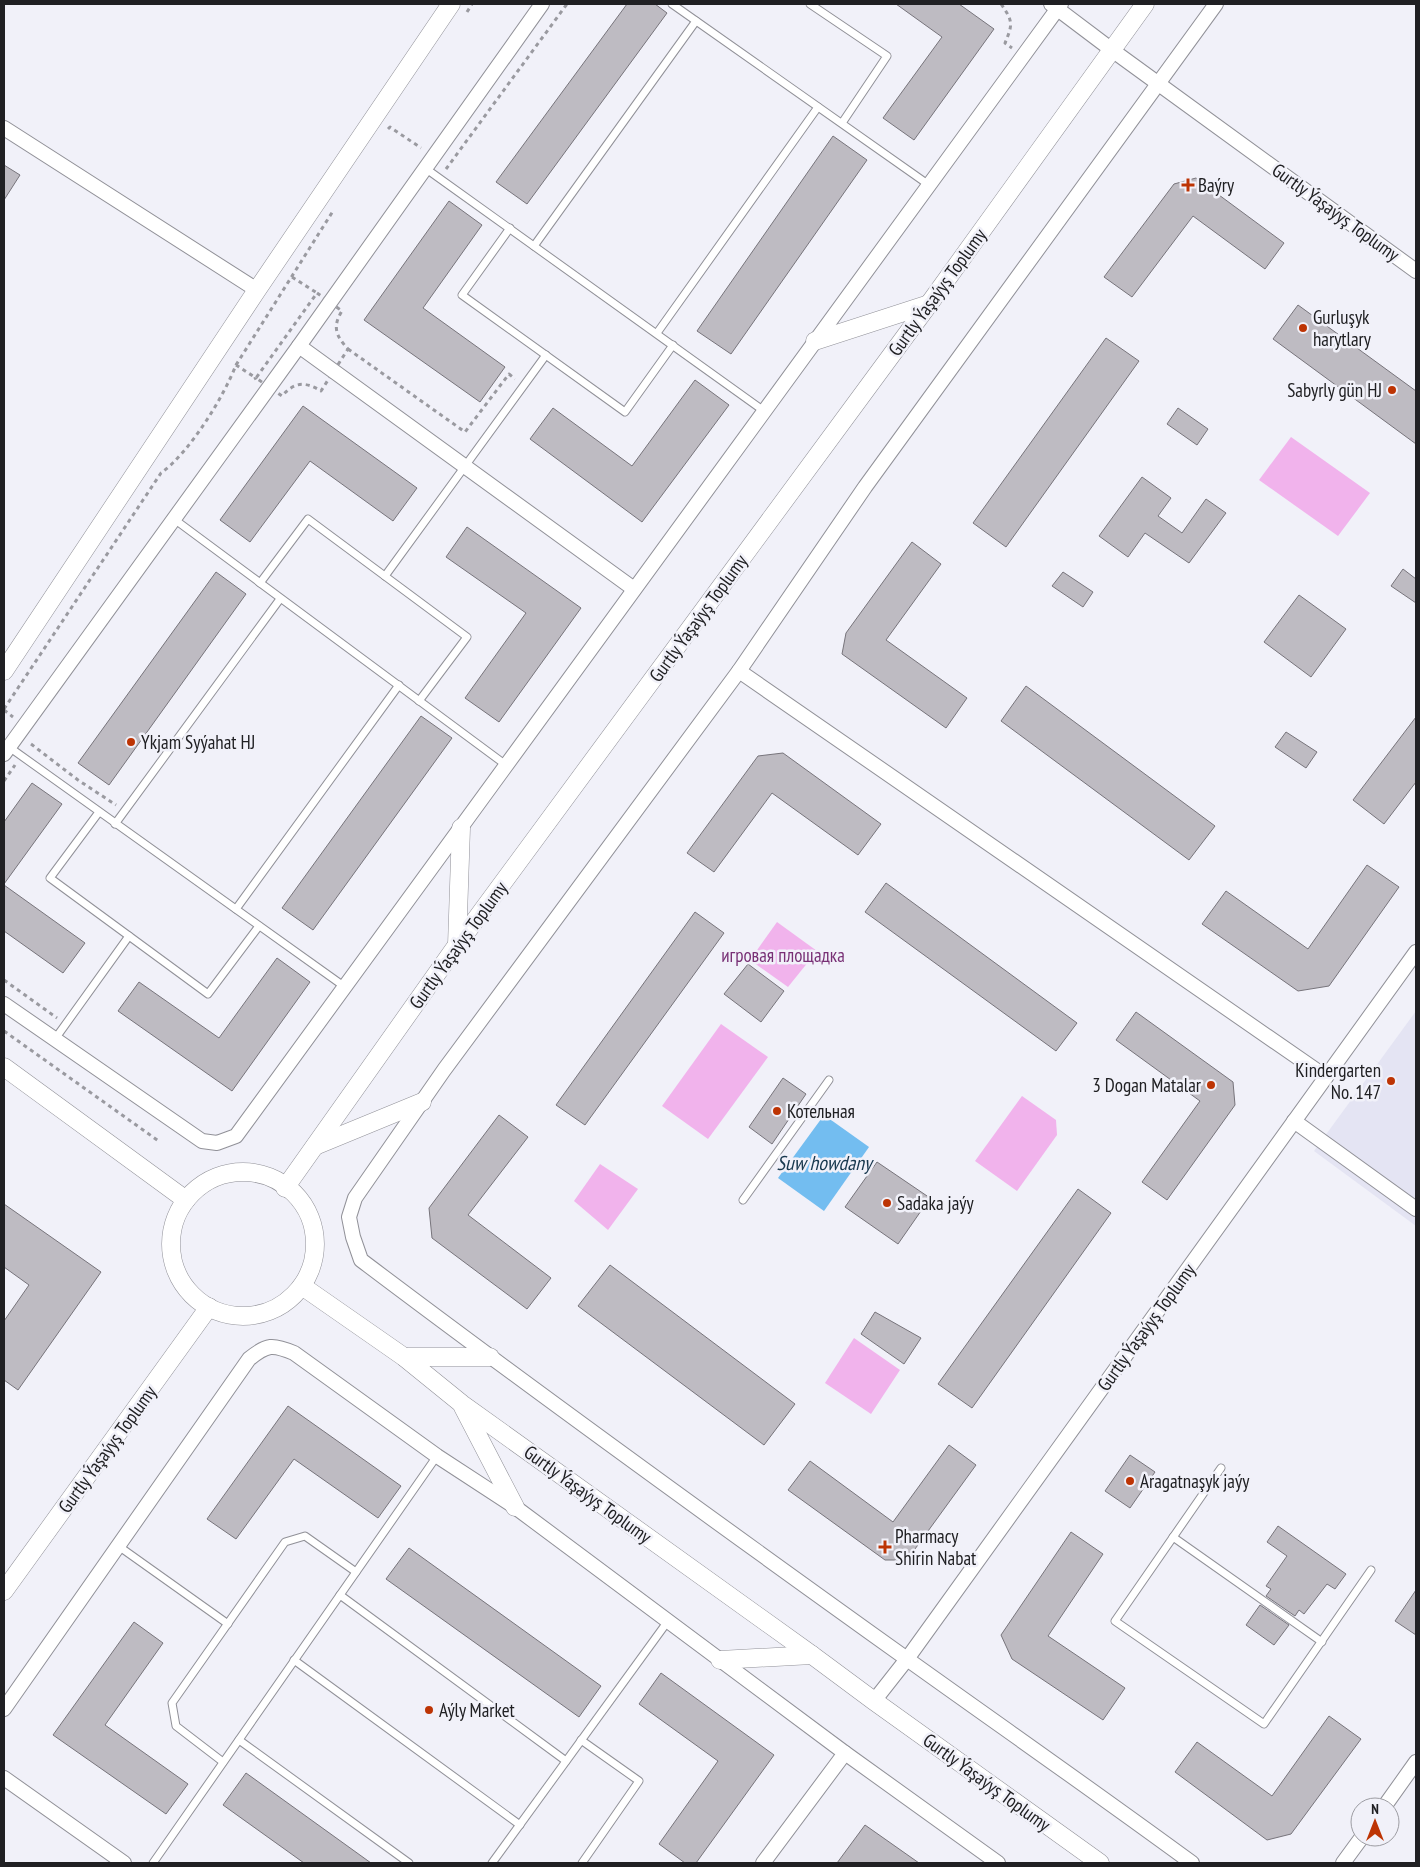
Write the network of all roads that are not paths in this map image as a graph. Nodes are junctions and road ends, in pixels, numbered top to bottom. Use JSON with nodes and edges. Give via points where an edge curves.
{"nodes":[{"id":1,"x":451,"y":4,"type":"edge"},
{"id":2,"x":542,"y":4,"type":"edge"},
{"id":3,"x":675,"y":4,"type":"edge"},
{"id":4,"x":810,"y":4,"type":"edge"},
{"id":5,"x":1145,"y":4,"type":"edge"},
{"id":6,"x":1216,"y":4,"type":"edge"},
{"id":7,"x":1056,"y":5,"type":"edge"},
{"id":8,"x":696,"y":21,"type":"junction"},
{"id":9,"x":1112,"y":50,"type":"junction"},
{"id":10,"x":1158,"y":83,"type":"junction"},
{"id":11,"x":818,"y":107,"type":"junction"},
{"id":12,"x":842,"y":124,"type":"junction"},
{"id":13,"x":4,"y":128,"type":"edge"},
{"id":14,"x":425,"y":168,"type":"junction"},
{"id":15,"x":928,"y":185,"type":"junction"},
{"id":16,"x":510,"y":228,"type":"junction"},
{"id":17,"x":534,"y":246,"type":"junction"},
{"id":18,"x":1416,"y":271,"type":"edge"},
{"id":19,"x":257,"y":290,"type":"junction"},
{"id":20,"x":929,"y":304,"type":"junction"},
{"id":21,"x":657,"y":333,"type":"junction"},
{"id":22,"x":815,"y":341,"type":"junction"},
{"id":23,"x":673,"y":345,"type":"junction"},
{"id":24,"x":299,"y":346,"type":"junction"},
{"id":25,"x":546,"y":355,"type":"junction"},
{"id":26,"x":764,"y":411,"type":"junction"},
{"id":27,"x":465,"y":467,"type":"junction"},
{"id":28,"x":174,"y":519,"type":"junction"},
{"id":29,"x":385,"y":576,"type":"junction"},
{"id":30,"x":260,"y":583,"type":"junction"},
{"id":31,"x":634,"y":590,"type":"junction"},
{"id":32,"x":280,"y":599,"type":"junction"},
{"id":33,"x":5,"y":668,"type":"edge"},
{"id":34,"x":739,"y":671,"type":"junction"},
{"id":35,"x":399,"y":686,"type":"junction"},
{"id":36,"x":419,"y":701,"type":"junction"},
{"id":37,"x":6,"y":750,"type":"edge"},
{"id":38,"x":506,"y":765,"type":"junction"},
{"id":39,"x":99,"y":812,"type":"junction"},
{"id":40,"x":115,"y":824,"type":"junction"},
{"id":41,"x":461,"y":828,"type":"junction"},
{"id":42,"x":236,"y":910,"type":"junction"},
{"id":43,"x":258,"y":926,"type":"junction"},
{"id":44,"x":129,"y":936,"type":"junction"},
{"id":45,"x":457,"y":945,"type":"junction"},
{"id":46,"x":1416,"y":952,"type":"edge"},
{"id":47,"x":345,"y":987,"type":"junction"},
{"id":48,"x":4,"y":1004,"type":"edge"},
{"id":49,"x":54,"y":1039,"type":"junction"},
{"id":50,"x":4,"y":1067,"type":"edge"},
{"id":51,"x":1326,"y":1077,"type":"junction"},
{"id":52,"x":829,"y":1080,"type":"dead end"},
{"id":53,"x":422,"y":1102,"type":"junction"},
{"id":54,"x":1294,"y":1121,"type":"junction"},
{"id":55,"x":314,"y":1146,"type":"junction"},
{"id":56,"x":286,"y":1188,"type":"junction"},
{"id":57,"x":186,"y":1200,"type":"junction"},
{"id":58,"x":743,"y":1200,"type":"dead end"},
{"id":59,"x":1416,"y":1210,"type":"edge"},
{"id":60,"x":302,"y":1286,"type":"junction"},
{"id":61,"x":210,"y":1307,"type":"junction"},
{"id":62,"x":404,"y":1357,"type":"junction"},
{"id":63,"x":490,"y":1357,"type":"junction"},
{"id":64,"x":462,"y":1404,"type":"junction"},
{"id":65,"x":437,"y":1456,"type":"junction"},
{"id":66,"x":1221,"y":1468,"type":"dead end"},
{"id":67,"x":515,"y":1507,"type":"junction"},
{"id":68,"x":1173,"y":1537,"type":"junction"},
{"id":69,"x":117,"y":1545,"type":"junction"},
{"id":70,"x":1371,"y":1570,"type":"dead end"},
{"id":71,"x":356,"y":1572,"type":"junction"},
{"id":72,"x":4,"y":1591,"type":"edge"},
{"id":73,"x":340,"y":1596,"type":"junction"},
{"id":74,"x":668,"y":1621,"type":"junction"},
{"id":75,"x":228,"y":1624,"type":"junction"},
{"id":76,"x":1322,"y":1642,"type":"junction"},
{"id":77,"x":812,"y":1655,"type":"junction"},
{"id":78,"x":907,"y":1659,"type":"junction"},
{"id":79,"x":294,"y":1660,"type":"junction"},
{"id":80,"x":720,"y":1660,"type":"junction"},
{"id":81,"x":874,"y":1702,"type":"junction"},
{"id":82,"x":4,"y":1709,"type":"edge"},
{"id":83,"x":239,"y":1740,"type":"junction"},
{"id":84,"x":581,"y":1740,"type":"junction"},
{"id":85,"x":845,"y":1753,"type":"junction"},
{"id":86,"x":566,"y":1761,"type":"junction"},
{"id":87,"x":223,"y":1762,"type":"junction"},
{"id":88,"x":1416,"y":1762,"type":"edge"},
{"id":89,"x":4,"y":1778,"type":"edge"},
{"id":90,"x":1391,"y":1797,"type":"edge"},
{"id":91,"x":520,"y":1825,"type":"junction"},
{"id":92,"x":1355,"y":1847,"type":"edge"},
{"id":93,"x":124,"y":1863,"type":"edge"},
{"id":94,"x":152,"y":1863,"type":"edge"},
{"id":95,"x":409,"y":1863,"type":"edge"},
{"id":96,"x":492,"y":1863,"type":"edge"},
{"id":97,"x":582,"y":1863,"type":"edge"},
{"id":98,"x":763,"y":1863,"type":"edge"},
{"id":99,"x":998,"y":1863,"type":"edge"},
{"id":100,"x":1100,"y":1863,"type":"edge"},
{"id":101,"x":1192,"y":1863,"type":"edge"},
{"id":102,"x":1343,"y":1863,"type":"edge"}],
"edges":[{"from":1,"to":19,"type":"street"},
{"from":2,"to":14,"type":"street"},
{"from":3,"to":8,"type":"lane"},
{"from":4,"to":12,"type":"lane","via":[[887,56]]},
{"from":5,"to":9,"type":"street","name":"Gurtly Ýaşaýyş Toplumy"},
{"from":6,"to":10,"type":"street"},
{"from":7,"to":9,"type":"street"},
{"from":7,"to":15,"type":"street"},
{"from":8,"to":11,"type":"lane"},
{"from":8,"to":17,"type":"lane"},
{"from":9,"to":10,"type":"street","name":"Gurtly Ýaşaýyş Toplumy"},
{"from":9,"to":20,"type":"street","name":"Gurtly Ýaşaýyş Toplumy"},
{"from":10,"to":18,"type":"street","name":"Gurtly Ýaşaýyş Toplumy"},
{"from":10,"to":34,"type":"street","via":[[865,487]]},
{"from":11,"to":12,"type":"lane"},
{"from":11,"to":21,"type":"lane"},
{"from":12,"to":15,"type":"lane"},
{"from":13,"to":19,"type":"street"},
{"from":14,"to":16,"type":"lane"},
{"from":14,"to":24,"type":"street"},
{"from":15,"to":22,"type":"street"},
{"from":16,"to":17,"type":"lane"},
{"from":16,"to":25,"type":"lane","via":[[462,295]]},
{"from":17,"to":21,"type":"lane"},
{"from":19,"to":33,"type":"street"},
{"from":20,"to":22,"type":"street"},
{"from":20,"to":45,"type":"street","name":"Gurtly Ýaşaýyş Toplumy"},
{"from":21,"to":23,"type":"lane"},
{"from":22,"to":26,"type":"street"},
{"from":23,"to":25,"type":"lane","via":[[625,412]]},
{"from":23,"to":26,"type":"lane"},
{"from":24,"to":27,"type":"street"},
{"from":24,"to":28,"type":"street"},
{"from":25,"to":27,"type":"lane"},
{"from":26,"to":31,"type":"street"},
{"from":27,"to":29,"type":"lane"},
{"from":27,"to":31,"type":"street"},
{"from":28,"to":30,"type":"lane"},
{"from":28,"to":37,"type":"street"},
{"from":29,"to":30,"type":"lane","via":[[308,519]]},
{"from":29,"to":36,"type":"lane","via":[[467,636]]},
{"from":30,"to":32,"type":"lane"},
{"from":31,"to":38,"type":"street"},
{"from":32,"to":35,"type":"lane"},
{"from":32,"to":40,"type":"lane"},
{"from":34,"to":51,"type":"street"},
{"from":34,"to":53,"type":"street"},
{"from":35,"to":36,"type":"lane"},
{"from":35,"to":42,"type":"lane"},
{"from":36,"to":38,"type":"lane"},
{"from":37,"to":39,"type":"lane"},
{"from":38,"to":41,"type":"street"},
{"from":39,"to":40,"type":"lane"},
{"from":39,"to":44,"type":"lane","via":[[50,878]]},
{"from":40,"to":42,"type":"lane"},
{"from":41,"to":45,"type":"street"},
{"from":41,"to":47,"type":"street"},
{"from":42,"to":43,"type":"lane"},
{"from":43,"to":44,"type":"lane","via":[[208,994]]},
{"from":43,"to":47,"type":"lane"},
{"from":44,"to":49,"type":"lane"},
{"from":45,"to":55,"type":"street","name":"Gurtly Ýaşaýyş Toplumy"},
{"from":46,"to":51,"type":"street","name":"Gurtly Ýaşaýyş Toplumy"},
{"from":47,"to":49,"type":"street","via":[[236,1136],[217,1143],[202,1141]]},
{"from":48,"to":49,"type":"street"},
{"from":50,"to":57,"type":"street"},
{"from":51,"to":54,"type":"street","name":"Gurtly Ýaşaýyş Toplumy"},
{"from":52,"to":58,"type":"lane"},
{"from":53,"to":55,"type":"street"},
{"from":53,"to":63,"type":"street","via":[[355,1198],[349,1217],[353,1237],[361,1260]]},
{"from":54,"to":59,"type":"street"},
{"from":54,"to":78,"type":"street","name":"Gurtly Ýaşaýyş Toplumy"},
{"from":55,"to":56,"type":"street","name":"Gurtly Ýaşaýyş Toplumy"},
{"from":56,"to":57,"type":"street","via":[[265,1175],[236,1172],[208,1181]]},
{"from":56,"to":60,"type":"street","via":[[307,1210],[315,1235],[313,1262]]},
{"from":57,"to":61,"type":"street","via":[[171,1238],[174,1265],[188,1290]]},
{"from":60,"to":61,"type":"street","via":[[284,1304],[260,1314],[234,1315]]},
{"from":60,"to":62,"type":"street","name":"Gurtly Ýaşaýyş Toplumy"},
{"from":61,"to":72,"type":"street","name":"Gurtly Ýaşaýyş Toplumy"},
{"from":62,"to":63,"type":"street"},
{"from":62,"to":64,"type":"street","name":"Gurtly Ýaşaýyş Toplumy"},
{"from":63,"to":78,"type":"street"},
{"from":64,"to":67,"type":"street"},
{"from":64,"to":77,"type":"street","name":"Gurtly Ýaşaýyş Toplumy"},
{"from":65,"to":67,"type":"street"},
{"from":65,"to":69,"type":"street","via":[[294,1353],[277,1346],[262,1348],[249,1359]]},
{"from":65,"to":71,"type":"lane"},
{"from":66,"to":68,"type":"lane"},
{"from":67,"to":74,"type":"street"},
{"from":68,"to":76,"type":"lane"},
{"from":68,"to":76,"type":"lane","via":[[1115,1621],[1264,1724]]},
{"from":69,"to":75,"type":"lane"},
{"from":69,"to":82,"type":"street"},
{"from":70,"to":76,"type":"lane"},
{"from":71,"to":73,"type":"lane"},
{"from":71,"to":75,"type":"lane","via":[[305,1536],[285,1542]]},
{"from":73,"to":79,"type":"lane"},
{"from":73,"to":86,"type":"lane"},
{"from":74,"to":80,"type":"street"},
{"from":74,"to":84,"type":"lane"},
{"from":75,"to":87,"type":"lane","via":[[172,1703],[176,1726]]},
{"from":77,"to":80,"type":"street"},
{"from":77,"to":81,"type":"street","name":"Gurtly Ýaşaýyş Toplumy"},
{"from":78,"to":81,"type":"street","name":"Gurtly Ýaşaýyş Toplumy"},
{"from":78,"to":101,"type":"street"},
{"from":79,"to":83,"type":"lane"},
{"from":79,"to":91,"type":"lane"},
{"from":80,"to":85,"type":"street"},
{"from":81,"to":100,"type":"street","name":"Gurtly Ýaşaýyş Toplumy"},
{"from":83,"to":87,"type":"lane"},
{"from":83,"to":95,"type":"lane"},
{"from":84,"to":86,"type":"lane"},
{"from":84,"to":97,"type":"lane","via":[[640,1781]]},
{"from":85,"to":98,"type":"street"},
{"from":85,"to":99,"type":"street"},
{"from":86,"to":91,"type":"lane"},
{"from":87,"to":94,"type":"lane"},
{"from":88,"to":90,"type":"street"},
{"from":89,"to":93,"type":"street"},
{"from":91,"to":96,"type":"lane"},
{"from":92,"to":102,"type":"street"}]}
